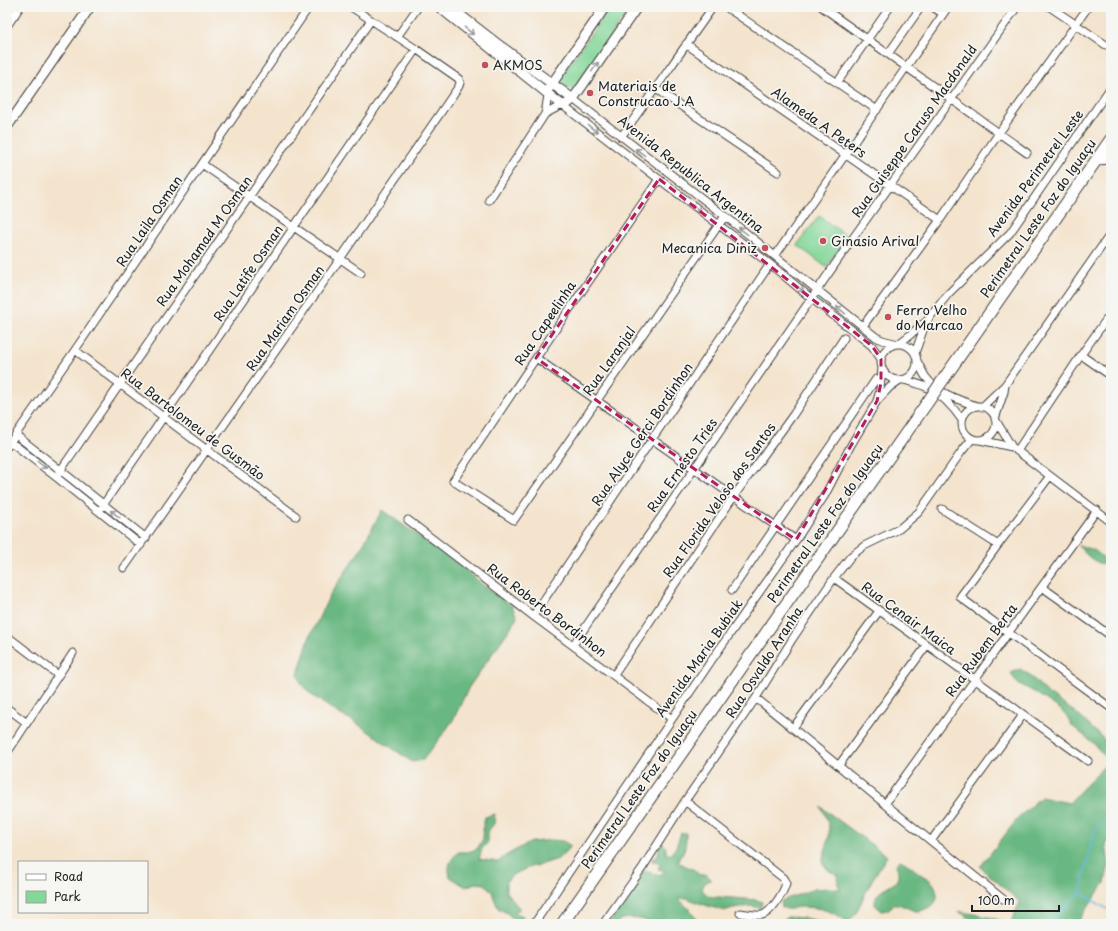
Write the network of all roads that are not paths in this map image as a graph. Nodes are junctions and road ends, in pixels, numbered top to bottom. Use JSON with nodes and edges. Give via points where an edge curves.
{"nodes":[{"id":1,"x":20,"y":7,"type":"edge"},
{"id":2,"x":90,"y":7,"type":"edge"},
{"id":3,"x":309,"y":7,"type":"edge"},
{"id":4,"x":351,"y":7,"type":"edge"},
{"id":5,"x":418,"y":7,"type":"edge"},
{"id":6,"x":439,"y":7,"type":"edge"},
{"id":7,"x":450,"y":7,"type":"edge"},
{"id":8,"x":638,"y":7,"type":"edge"},
{"id":9,"x":713,"y":7,"type":"edge"},
{"id":10,"x":726,"y":7,"type":"edge"},
{"id":11,"x":822,"y":7,"type":"edge"},
{"id":12,"x":890,"y":7,"type":"edge"},
{"id":13,"x":921,"y":7,"type":"edge"},
{"id":14,"x":933,"y":7,"type":"edge"},
{"id":15,"x":948,"y":7,"type":"edge"},
{"id":16,"x":1017,"y":7,"type":"edge"},
{"id":17,"x":1050,"y":7,"type":"edge"},
{"id":18,"x":1088,"y":7,"type":"edge"},
{"id":19,"x":600,"y":9,"type":"edge"},
{"id":20,"x":7,"y":10,"type":"edge"},
{"id":21,"x":943,"y":14,"type":"junction"},
{"id":22,"x":15,"y":16,"type":"junction"},
{"id":23,"x":371,"y":20,"type":"junction"},
{"id":24,"x":1076,"y":24,"type":"junction"},
{"id":25,"x":7,"y":26,"type":"edge"},
{"id":26,"x":397,"y":37,"type":"junction"},
{"id":27,"x":868,"y":40,"type":"junction"},
{"id":28,"x":686,"y":44,"type":"junction"},
{"id":29,"x":1106,"y":45,"type":"dead end"},
{"id":30,"x":416,"y":49,"type":"junction"},
{"id":31,"x":888,"y":54,"type":"junction"},
{"id":32,"x":907,"y":67,"type":"junction"},
{"id":33,"x":837,"y":82,"type":"junction"},
{"id":34,"x":552,"y":84,"type":"junction"},
{"id":35,"x":1111,"y":87,"type":"edge"},
{"id":36,"x":656,"y":89,"type":"junction"},
{"id":37,"x":548,"y":95,"type":"junction"},
{"id":38,"x":573,"y":99,"type":"junction"},
{"id":39,"x":951,"y":100,"type":"junction"},
{"id":40,"x":562,"y":105,"type":"junction"},
{"id":41,"x":877,"y":110,"type":"junction"},
{"id":42,"x":545,"y":114,"type":"junction"},
{"id":43,"x":7,"y":127,"type":"edge"},
{"id":44,"x":999,"y":133,"type":"junction"},
{"id":45,"x":621,"y":137,"type":"junction"},
{"id":46,"x":1111,"y":139,"type":"edge"},
{"id":47,"x":1027,"y":153,"type":"dead end"},
{"id":48,"x":845,"y":156,"type":"junction"},
{"id":49,"x":1111,"y":158,"type":"edge"},
{"id":50,"x":1097,"y":159,"type":"junction"},
{"id":51,"x":202,"y":164,"type":"junction"},
{"id":52,"x":778,"y":172,"type":"dead end"},
{"id":53,"x":659,"y":179,"type":"junction"},
{"id":54,"x":890,"y":185,"type":"junction"},
{"id":55,"x":249,"y":197,"type":"junction"},
{"id":56,"x":489,"y":200,"type":"dead end"},
{"id":57,"x":725,"y":216,"type":"junction"},
{"id":58,"x":940,"y":220,"type":"junction"},
{"id":59,"x":719,"y":225,"type":"junction"},
{"id":60,"x":294,"y":227,"type":"junction"},
{"id":61,"x":1111,"y":233,"type":"edge"},
{"id":62,"x":775,"y":256,"type":"junction"},
{"id":63,"x":340,"y":259,"type":"junction"},
{"id":64,"x":770,"y":264,"type":"junction"},
{"id":65,"x":361,"y":273,"type":"dead end"},
{"id":66,"x":817,"y":290,"type":"junction"},
{"id":67,"x":812,"y":299,"type":"junction"},
{"id":68,"x":1111,"y":313,"type":"edge"},
{"id":69,"x":926,"y":322,"type":"junction"},
{"id":70,"x":863,"y":326,"type":"junction"},
{"id":71,"x":844,"y":338,"type":"dead end"},
{"id":72,"x":898,"y":344,"type":"junction"},
{"id":73,"x":76,"y":350,"type":"junction"},
{"id":74,"x":915,"y":354,"type":"junction"},
{"id":75,"x":1081,"y":355,"type":"junction"},
{"id":76,"x":536,"y":358,"type":"junction"},
{"id":77,"x":881,"y":359,"type":"junction"},
{"id":78,"x":917,"y":361,"type":"junction"},
{"id":79,"x":882,"y":368,"type":"junction"},
{"id":80,"x":1111,"y":376,"type":"edge"},
{"id":81,"x":876,"y":379,"type":"dead end"},
{"id":82,"x":902,"y":380,"type":"junction"},
{"id":83,"x":120,"y":384,"type":"junction"},
{"id":84,"x":1005,"y":385,"type":"junction"},
{"id":85,"x":597,"y":400,"type":"junction"},
{"id":86,"x":877,"y":401,"type":"junction"},
{"id":87,"x":980,"y":406,"type":"junction"},
{"id":88,"x":164,"y":417,"type":"junction"},
{"id":89,"x":995,"y":419,"type":"junction"},
{"id":90,"x":962,"y":420,"type":"junction"},
{"id":91,"x":16,"y":435,"type":"junction"},
{"id":92,"x":653,"y":439,"type":"junction"},
{"id":93,"x":976,"y":440,"type":"junction"},
{"id":94,"x":9,"y":444,"type":"edge"},
{"id":95,"x":1014,"y":449,"type":"junction"},
{"id":96,"x":207,"y":450,"type":"junction"},
{"id":97,"x":694,"y":468,"type":"junction"},
{"id":98,"x":61,"y":470,"type":"junction"},
{"id":99,"x":1050,"y":476,"type":"junction"},
{"id":100,"x":56,"y":477,"type":"junction"},
{"id":101,"x":734,"y":496,"type":"junction"},
{"id":102,"x":104,"y":505,"type":"junction"},
{"id":103,"x":942,"y":509,"type":"dead end"},
{"id":104,"x":1097,"y":510,"type":"junction"},
{"id":105,"x":99,"y":511,"type":"junction"},
{"id":106,"x":296,"y":516,"type":"dead end"},
{"id":107,"x":408,"y":520,"type":"dead end"},
{"id":108,"x":514,"y":520,"type":"joint"},
{"id":109,"x":1111,"y":522,"type":"edge"},
{"id":110,"x":777,"y":525,"type":"junction"},
{"id":111,"x":146,"y":538,"type":"junction"},
{"id":112,"x":796,"y":540,"type":"junction"},
{"id":113,"x":141,"y":545,"type":"junction"},
{"id":114,"x":998,"y":545,"type":"junction"},
{"id":115,"x":124,"y":568,"type":"dead end"},
{"id":116,"x":834,"y":578,"type":"junction"},
{"id":117,"x":1042,"y":587,"type":"junction"},
{"id":118,"x":732,"y":590,"type":"dead end"},
{"id":119,"x":879,"y":611,"type":"junction"},
{"id":120,"x":533,"y":616,"type":"junction"},
{"id":121,"x":1009,"y":633,"type":"junction"},
{"id":122,"x":7,"y":636,"type":"edge"},
{"id":123,"x":1111,"y":636,"type":"edge"},
{"id":124,"x":573,"y":645,"type":"junction"},
{"id":125,"x":927,"y":645,"type":"junction"},
{"id":126,"x":73,"y":653,"type":"dead end"},
{"id":127,"x":58,"y":675,"type":"junction"},
{"id":128,"x":614,"y":675,"type":"junction"},
{"id":129,"x":975,"y":679,"type":"junction"},
{"id":130,"x":756,"y":698,"type":"junction"},
{"id":131,"x":7,"y":708,"type":"edge"},
{"id":132,"x":1111,"y":708,"type":"edge"},
{"id":133,"x":1023,"y":715,"type":"junction"},
{"id":134,"x":672,"y":719,"type":"junction"},
{"id":135,"x":27,"y":723,"type":"junction"},
{"id":136,"x":793,"y":728,"type":"junction"},
{"id":137,"x":7,"y":753,"type":"edge"},
{"id":138,"x":1088,"y":762,"type":"dead end"},
{"id":139,"x":838,"y":765,"type":"junction"},
{"id":140,"x":685,"y":801,"type":"junction"},
{"id":141,"x":885,"y":804,"type":"junction"},
{"id":142,"x":931,"y":841,"type":"junction"},
{"id":143,"x":1003,"y":899,"type":"dead end"},
{"id":144,"x":740,"y":914,"type":"dead end"},
{"id":145,"x":534,"y":924,"type":"edge"},
{"id":146,"x":562,"y":924,"type":"edge"},
{"id":147,"x":603,"y":924,"type":"edge"}],
"edges":[{"from":1,"to":22,"type":"street"},
{"from":2,"to":43,"type":"main road"},
{"from":3,"to":51,"type":"street","name":"Rua Laila Osman"},
{"from":4,"to":23,"type":"street"},
{"from":5,"to":26,"type":"street"},
{"from":6,"to":37,"type":"main road","name":"Avenida Republica Argentina","one_way":true},
{"from":7,"to":34,"type":"main road","name":"Avenida Republica Argentina"},
{"from":38,"to":8,"type":"main road","one_way":true},
{"from":9,"to":28,"type":"street"},
{"from":10,"to":33,"type":"street"},
{"from":11,"to":27,"type":"street"},
{"from":12,"to":27,"type":"street"},
{"from":13,"to":31,"type":"street"},
{"from":14,"to":21,"type":"street"},
{"from":15,"to":21,"type":"street"},
{"from":16,"to":39,"type":"street","name":"Rua Guiseppe Caruso Macdonald"},
{"from":17,"to":24,"type":"street"},
{"from":18,"to":24,"type":"street"},
{"from":19,"to":34,"type":"main road"},
{"from":20,"to":22,"type":"street"},
{"from":21,"to":32,"type":"street"},
{"from":22,"to":25,"type":"street"},
{"from":23,"to":26,"type":"street"},
{"from":23,"to":55,"type":"street","name":"Rua Mohamad M Osman"},
{"from":24,"to":29,"type":"street"},
{"from":24,"to":44,"type":"street"},
{"from":26,"to":30,"type":"street"},
{"from":27,"to":31,"type":"street"},
{"from":27,"to":33,"type":"street"},
{"from":28,"to":36,"type":"street"},
{"from":28,"to":48,"type":"street","name":"Alameda A Peters"},
{"from":30,"to":60,"type":"street","name":"Rua Latife Osman"},
{"from":30,"to":63,"type":"street","name":"Rua Mariam Osman","via":[[459,80],[459,86]]},
{"from":31,"to":32,"type":"street"},
{"from":32,"to":39,"type":"street"},
{"from":32,"to":41,"type":"street"},
{"from":33,"to":41,"type":"street"},
{"from":34,"to":37,"type":"main road"},
{"from":34,"to":38,"type":"main road","name":"Avenida Republica Argentina"},
{"from":35,"to":69,"type":"street","name":"Avenida Perimetrel Leste","via":[[1010,233],[948,294]]},
{"from":36,"to":45,"type":"street"},
{"from":36,"to":52,"type":"street"},
{"from":37,"to":40,"type":"main road","name":"Avenida Republica Argentina"},
{"from":37,"to":42,"type":"street"},
{"from":38,"to":40,"type":"main road"},
{"from":38,"to":45,"type":"street","name":"Avenida Republica Argentina"},
{"from":39,"to":44,"type":"street"},
{"from":39,"to":54,"type":"street","name":"Rua Guiseppe Caruso Macdonald"},
{"from":40,"to":42,"type":"street"},
{"from":40,"to":53,"type":"street","name":"Avenida Republica Argentina","one_way":true},
{"from":41,"to":48,"type":"street"},
{"from":42,"to":56,"type":"street"},
{"from":44,"to":47,"type":"street"},
{"from":44,"to":58,"type":"street"},
{"from":57,"to":45,"type":"street","name":"Avenida Republica Argentina","one_way":true},
{"from":46,"to":50,"type":"highway","name":"Perimetral Leste Foz do Iguaçu"},
{"from":48,"to":54,"type":"street","name":"Alameda A Peters"},
{"from":48,"to":62,"type":"street"},
{"from":49,"to":50,"type":"highway"},
{"from":50,"to":146,"type":"highway","name":"Perimetral Leste Foz do Iguaçu","bridge":true},
{"from":51,"to":55,"type":"street"},
{"from":51,"to":73,"type":"street","name":"Rua Laila Osman"},
{"from":53,"to":59,"type":"street","name":"Avenida Republica Argentina","one_way":true},
{"from":53,"to":76,"type":"street","name":"Rua Capeelinha"},
{"from":54,"to":58,"type":"street","name":"Alameda A Peters"},
{"from":54,"to":66,"type":"street","name":"Rua Guiseppe Caruso Macdonald"},
{"from":55,"to":60,"type":"street"},
{"from":55,"to":83,"type":"street","name":"Rua Mohamad M Osman"},
{"from":57,"to":59,"type":"street","name":"Rua Laranjal"},
{"from":62,"to":57,"type":"street","name":"Avenida Republica Argentina","one_way":true},
{"from":58,"to":70,"type":"street"},
{"from":59,"to":64,"type":"street","name":"Avenida Republica Argentina"},
{"from":59,"to":85,"type":"street","name":"Rua Laranjal"},
{"from":60,"to":63,"type":"street"},
{"from":60,"to":88,"type":"street","name":"Rua Latife Osman"},
{"from":61,"to":84,"type":"street"},
{"from":62,"to":66,"type":"street","name":"Avenida Republica Argentina"},
{"from":63,"to":65,"type":"street"},
{"from":63,"to":96,"type":"street","name":"Rua Mariam Osman"},
{"from":64,"to":67,"type":"street","name":"Avenida Republica Argentina","one_way":true},
{"from":64,"to":92,"type":"street","name":"Rua Alyce Gerci Bordinhon"},
{"from":66,"to":67,"type":"street","name":"Rua Guiseppe Caruso Macdonald"},
{"from":70,"to":66,"type":"street","name":"Avenida Republica Argentina","one_way":true},
{"from":67,"to":77,"type":"street","name":"Avenida Republica Argentina","via":[[872,346]]},
{"from":67,"to":97,"type":"street","name":"Rua Ernesto Tries"},
{"from":68,"to":75,"type":"street"},
{"from":69,"to":72,"type":"street","name":"Avenida Perimetrel Leste"},
{"from":69,"to":74,"type":"street","name":"Avenida Perimetrel Leste"},
{"from":70,"to":72,"type":"street","name":"Avenida Republica Argentina","via":[[882,340]]},
{"from":71,"to":101,"type":"street","name":"Rua Florida Veloso dos Santos"},
{"from":72,"to":74,"type":"street","via":[[906,346]]},
{"from":72,"to":77,"type":"street","via":[[887,349]]},
{"from":73,"to":83,"type":"street","name":"Rua Bartolomeu de Gusmão"},
{"from":73,"to":91,"type":"street","name":"Rua Laila Osman"},
{"from":74,"to":78,"type":"street"},
{"from":75,"to":80,"type":"street"},
{"from":75,"to":95,"type":"street"},
{"from":76,"to":85,"type":"street"},
{"from":76,"to":108,"type":"street","name":"Rua Capeelinha","via":[[453,482]]},
{"from":77,"to":79,"type":"street"},
{"from":78,"to":82,"type":"street","via":[[914,373]]},
{"from":78,"to":87,"type":"street","via":[[924,375],[947,394]]},
{"from":79,"to":82,"type":"street","via":[[892,379]]},
{"from":79,"to":86,"type":"street","name":"Avenida Maria Bubiak"},
{"from":81,"to":110,"type":"street"},
{"from":82,"to":86,"type":"street","name":"Avenida Maria Bubiak","via":[[890,387]]},
{"from":82,"to":90,"type":"street","via":[[928,388],[944,398]]},
{"from":83,"to":88,"type":"street","name":"Rua Bartolomeu de Gusmão"},
{"from":83,"to":98,"type":"street","name":"Rua Mohamad M Osman"},
{"from":84,"to":87,"type":"street"},
{"from":84,"to":89,"type":"street"},
{"from":85,"to":92,"type":"street"},
{"from":85,"to":108,"type":"street","name":"Rua Laranjal"},
{"from":86,"to":112,"type":"street","name":"Avenida Maria Bubiak","via":[[825,495]]},
{"from":87,"to":89,"type":"street","via":[[992,412]]},
{"from":87,"to":90,"type":"street","via":[[967,410]]},
{"from":88,"to":96,"type":"street","name":"Rua Bartolomeu de Gusmão"},
{"from":88,"to":102,"type":"street","name":"Rua Latife Osman"},
{"from":89,"to":93,"type":"street","via":[[993,433],[987,438]]},
{"from":89,"to":95,"type":"street"},
{"from":90,"to":93,"type":"street","via":[[964,432]]},
{"from":91,"to":94,"type":"street","name":"Rua Laila Osman"},
{"from":91,"to":98,"type":"street"},
{"from":92,"to":97,"type":"street"},
{"from":92,"to":120,"type":"street","name":"Rua Alyce Gerci Bordinhon"},
{"from":93,"to":95,"type":"street"},
{"from":93,"to":116,"type":"street","name":"Rua Osvaldo Aranha","via":[[962,451],[919,512],[899,529],[864,546],[851,556]]},
{"from":94,"to":100,"type":"street","one_way":true},
{"from":95,"to":99,"type":"street"},
{"from":96,"to":106,"type":"street","name":"Rua Bartolomeu de Gusmão"},
{"from":96,"to":111,"type":"street","name":"Rua Mariam Osman"},
{"from":97,"to":101,"type":"street"},
{"from":97,"to":124,"type":"street","name":"Rua Ernesto Tries"},
{"from":98,"to":100,"type":"street","name":"Rua Mohamad M Osman"},
{"from":98,"to":102,"type":"street"},
{"from":99,"to":104,"type":"street"},
{"from":99,"to":114,"type":"street"},
{"from":100,"to":105,"type":"street"},
{"from":101,"to":110,"type":"street"},
{"from":101,"to":128,"type":"street","name":"Rua Florida Veloso dos Santos"},
{"from":102,"to":105,"type":"street","name":"Rua Latife Osman"},
{"from":111,"to":102,"type":"street","one_way":true},
{"from":103,"to":114,"type":"street"},
{"from":104,"to":109,"type":"street"},
{"from":104,"to":117,"type":"street","name":"Rua Rubem Berta"},
{"from":105,"to":113,"type":"street"},
{"from":107,"to":120,"type":"street","name":"Rua Roberto Bordinhon"},
{"from":110,"to":112,"type":"street"},
{"from":110,"to":118,"type":"street"},
{"from":111,"to":113,"type":"street","name":"Rua Mariam Osman"},
{"from":112,"to":134,"type":"street","name":"Avenida Maria Bubiak"},
{"from":113,"to":115,"type":"street","name":"Rua Mariam Osman"},
{"from":114,"to":121,"type":"street","via":[[960,597]]},
{"from":116,"to":119,"type":"street","name":"Rua Cenair Maica"},
{"from":116,"to":130,"type":"street","name":"Rua Osvaldo Aranha"},
{"from":117,"to":121,"type":"street","name":"Rua Rubem Berta"},
{"from":117,"to":123,"type":"street"},
{"from":119,"to":125,"type":"street","name":"Rua Cenair Maica"},
{"from":119,"to":136,"type":"street"},
{"from":120,"to":124,"type":"street","name":"Rua Roberto Bordinhon"},
{"from":121,"to":129,"type":"street","name":"Rua Rubem Berta"},
{"from":121,"to":132,"type":"street"},
{"from":122,"to":127,"type":"street"},
{"from":124,"to":128,"type":"street","name":"Rua Roberto Bordinhon"},
{"from":125,"to":129,"type":"street","name":"Rua Cenair Maica"},
{"from":125,"to":139,"type":"street"},
{"from":126,"to":127,"type":"street"},
{"from":127,"to":135,"type":"street"},
{"from":128,"to":134,"type":"street","name":"Rua Roberto Bordinhon"},
{"from":129,"to":133,"type":"street","name":"Rua Cenair Maica"},
{"from":129,"to":141,"type":"street","name":"Rua Rubem Berta"},
{"from":130,"to":136,"type":"street"},
{"from":130,"to":140,"type":"street","name":"Rua Osvaldo Aranha"},
{"from":131,"to":135,"type":"street"},
{"from":133,"to":138,"type":"street","name":"Rua Cenair Maica"},
{"from":133,"to":142,"type":"street"},
{"from":134,"to":145,"type":"street","name":"Avenida Maria Bubiak"},
{"from":135,"to":137,"type":"street"},
{"from":136,"to":139,"type":"street"},
{"from":139,"to":141,"type":"street"},
{"from":140,"to":144,"type":"street","via":[[786,883],[777,901],[765,914]]},
{"from":140,"to":147,"type":"street","name":"Rua Osvaldo Aranha"},
{"from":141,"to":142,"type":"street"},
{"from":142,"to":143,"type":"street"}]}
